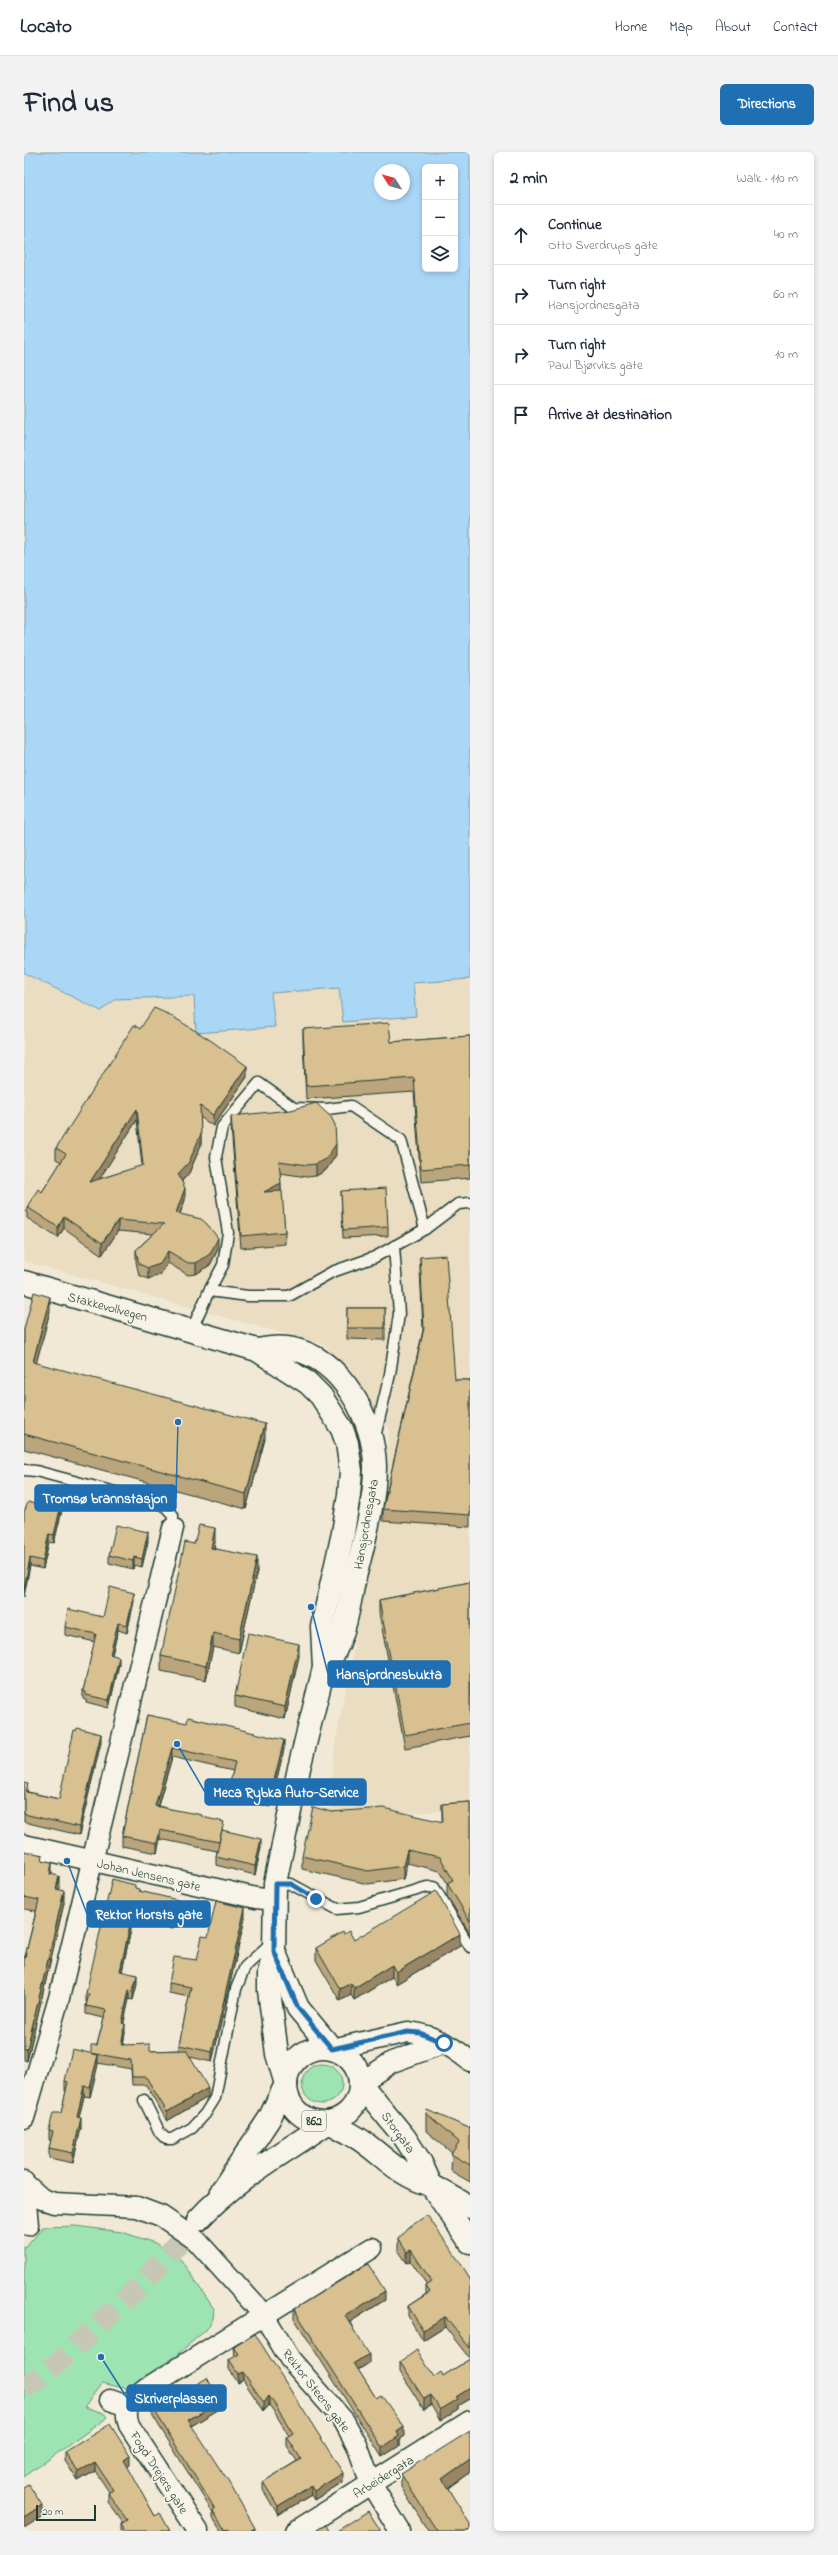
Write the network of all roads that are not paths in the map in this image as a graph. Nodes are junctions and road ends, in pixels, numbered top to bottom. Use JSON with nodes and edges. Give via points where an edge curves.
{"nodes":[{"id":1,"x":470,"y":1202,"type":"edge"},
{"id":2,"x":425,"y":1229,"type":"junction"},
{"id":3,"x":394,"y":1246,"type":"junction"},
{"id":4,"x":24,"y":1282,"type":"edge"},
{"id":5,"x":209,"y":1291,"type":"junction"},
{"id":6,"x":192,"y":1329,"type":"junction"},
{"id":7,"x":257,"y":1350,"type":"junction"},
{"id":8,"x":372,"y":1448,"type":"junction"},
{"id":9,"x":24,"y":1470,"type":"edge"},
{"id":10,"x":173,"y":1528,"type":"joint"},
{"id":11,"x":324,"y":1668,"type":"junction"},
{"id":12,"x":24,"y":1845,"type":"edge"},
{"id":13,"x":92,"y":1861,"type":"junction"},
{"id":14,"x":275,"y":1892,"type":"junction"},
{"id":15,"x":274,"y":1945,"type":"junction"},
{"id":16,"x":470,"y":1947,"type":"edge"},
{"id":17,"x":444,"y":2043,"type":"junction"},
{"id":18,"x":332,"y":2049,"type":"junction"},
{"id":19,"x":470,"y":2061,"type":"edge"},
{"id":20,"x":360,"y":2083,"type":"junction"},
{"id":21,"x":286,"y":2084,"type":"junction"},
{"id":22,"x":144,"y":2100,"type":"dead end"},
{"id":23,"x":24,"y":2118,"type":"edge"},
{"id":24,"x":329,"y":2122,"type":"junction"},
{"id":25,"x":24,"y":2182,"type":"edge"},
{"id":26,"x":431,"y":2185,"type":"junction"},
{"id":27,"x":470,"y":2206,"type":"edge"},
{"id":28,"x":28,"y":2224,"type":"dead end"},
{"id":29,"x":470,"y":2242,"type":"edge"},
{"id":30,"x":372,"y":2248,"type":"dead end"},
{"id":31,"x":263,"y":2314,"type":"junction"},
{"id":32,"x":470,"y":2421,"type":"edge"},
{"id":33,"x":371,"y":2484,"type":"junction"},
{"id":34,"x":198,"y":2531,"type":"edge"},
{"id":35,"x":296,"y":2531,"type":"edge"},
{"id":36,"x":400,"y":2531,"type":"edge"}],
"edges":[{"from":1,"to":2,"type":"lane","via":[[458,1204]]},
{"from":2,"to":3,"type":"lane"},
{"from":2,"to":5,"type":"lane","via":[[401,1140],[351,1106],[326,1110],[294,1108],[259,1083],[222,1127],[216,1157],[228,1233],[223,1265]]},
{"from":3,"to":5,"type":"lane","via":[[375,1257],[332,1272],[289,1296],[248,1296]]},
{"from":3,"to":8,"type":"lane","via":[[399,1314],[390,1374]]},
{"from":4,"to":6,"type":"street","name":"Stakkevollvegen"},
{"from":5,"to":6,"type":"lane"},
{"from":6,"to":7,"type":"street","name":"Hansjordnesgata"},
{"from":7,"to":8,"type":"street","name":"Hansjordnesgata","via":[[273,1347],[294,1349],[318,1359],[337,1376],[360,1408]]},
{"from":7,"to":11,"type":"street","name":"Hansjordnesgata","via":[[308,1383],[321,1396],[342,1428],[350,1458],[349,1494],[343,1533],[322,1627]]},
{"from":8,"to":11,"type":"street","name":"Hansjordnesgata","via":[[374,1484],[362,1551],[340,1641]]},
{"from":9,"to":10,"type":"lane","via":[[164,1505],[173,1515]]},
{"from":10,"to":13,"type":"street"},
{"from":11,"to":14,"type":"street","name":"Hansjordnesgata"},
{"from":12,"to":13,"type":"street","name":"Johan Jensens gate"},
{"from":13,"to":14,"type":"street","name":"Johan Jensens gate"},
{"from":13,"to":23,"type":"street","via":[[59,1998]]},
{"from":14,"to":15,"type":"street","name":"Hansjordnesgata"},
{"from":14,"to":16,"type":"lane","via":[[291,1884],[337,1909],[360,1907],[434,1887]]},
{"from":15,"to":18,"type":"street","name":"Hansjordnesgata","via":[[298,2008]]},
{"from":15,"to":21,"type":"street","name":"Hansjordnesgata","via":[[269,1990],[277,2054]]},
{"from":15,"to":22,"type":"lane","via":[[245,1968],[239,1982],[214,2098],[205,2114],[192,2128],[172,2139],[166,2139],[160,2133]]},
{"from":17,"to":18,"type":"street","via":[[420,2033],[408,2032]]},
{"from":17,"to":19,"type":"street"},
{"from":17,"to":20,"type":"street","via":[[392,2062]]},
{"from":18,"to":20,"type":"street","via":[[352,2061]]},
{"from":18,"to":21,"type":"street","number":"862","via":[[312,2049],[301,2055],[289,2071]]},
{"from":20,"to":24,"type":"street","number":"862","via":[[354,2105],[344,2116]]},
{"from":20,"to":26,"type":"street","name":"Storgata","via":[[405,2138]]},
{"from":21,"to":24,"type":"street","number":"862","via":[[287,2093],[295,2109],[310,2120]]},
{"from":21,"to":24,"type":"street","number":"862","via":[[251,2148],[203,2215],[262,2167]]},
{"from":24,"to":26,"type":"street","name":"Storgata","number":"862","via":[[366,2144],[412,2180]]},
{"from":25,"to":28,"type":"street"},
{"from":25,"to":31,"type":"street","name":"Rektor Steens gate","via":[[42,2199],[54,2203],[137,2207],[161,2216],[196,2240]]},
{"from":26,"to":27,"type":"street"},
{"from":26,"to":29,"type":"street","name":"Storgata"},
{"from":30,"to":31,"type":"street"},
{"from":31,"to":33,"type":"street","name":"Rektor Steens gate","via":[[294,2363],[344,2421],[357,2444]]},
{"from":31,"to":34,"type":"street","name":"Fogd Drejers gate","via":[[121,2406],[129,2425]]},
{"from":32,"to":33,"type":"street","name":"Arbeidergata"},
{"from":33,"to":35,"type":"street","name":"Arbeidergata"},
{"from":33,"to":36,"type":"street","name":"Rektor Steens gate"}]}
